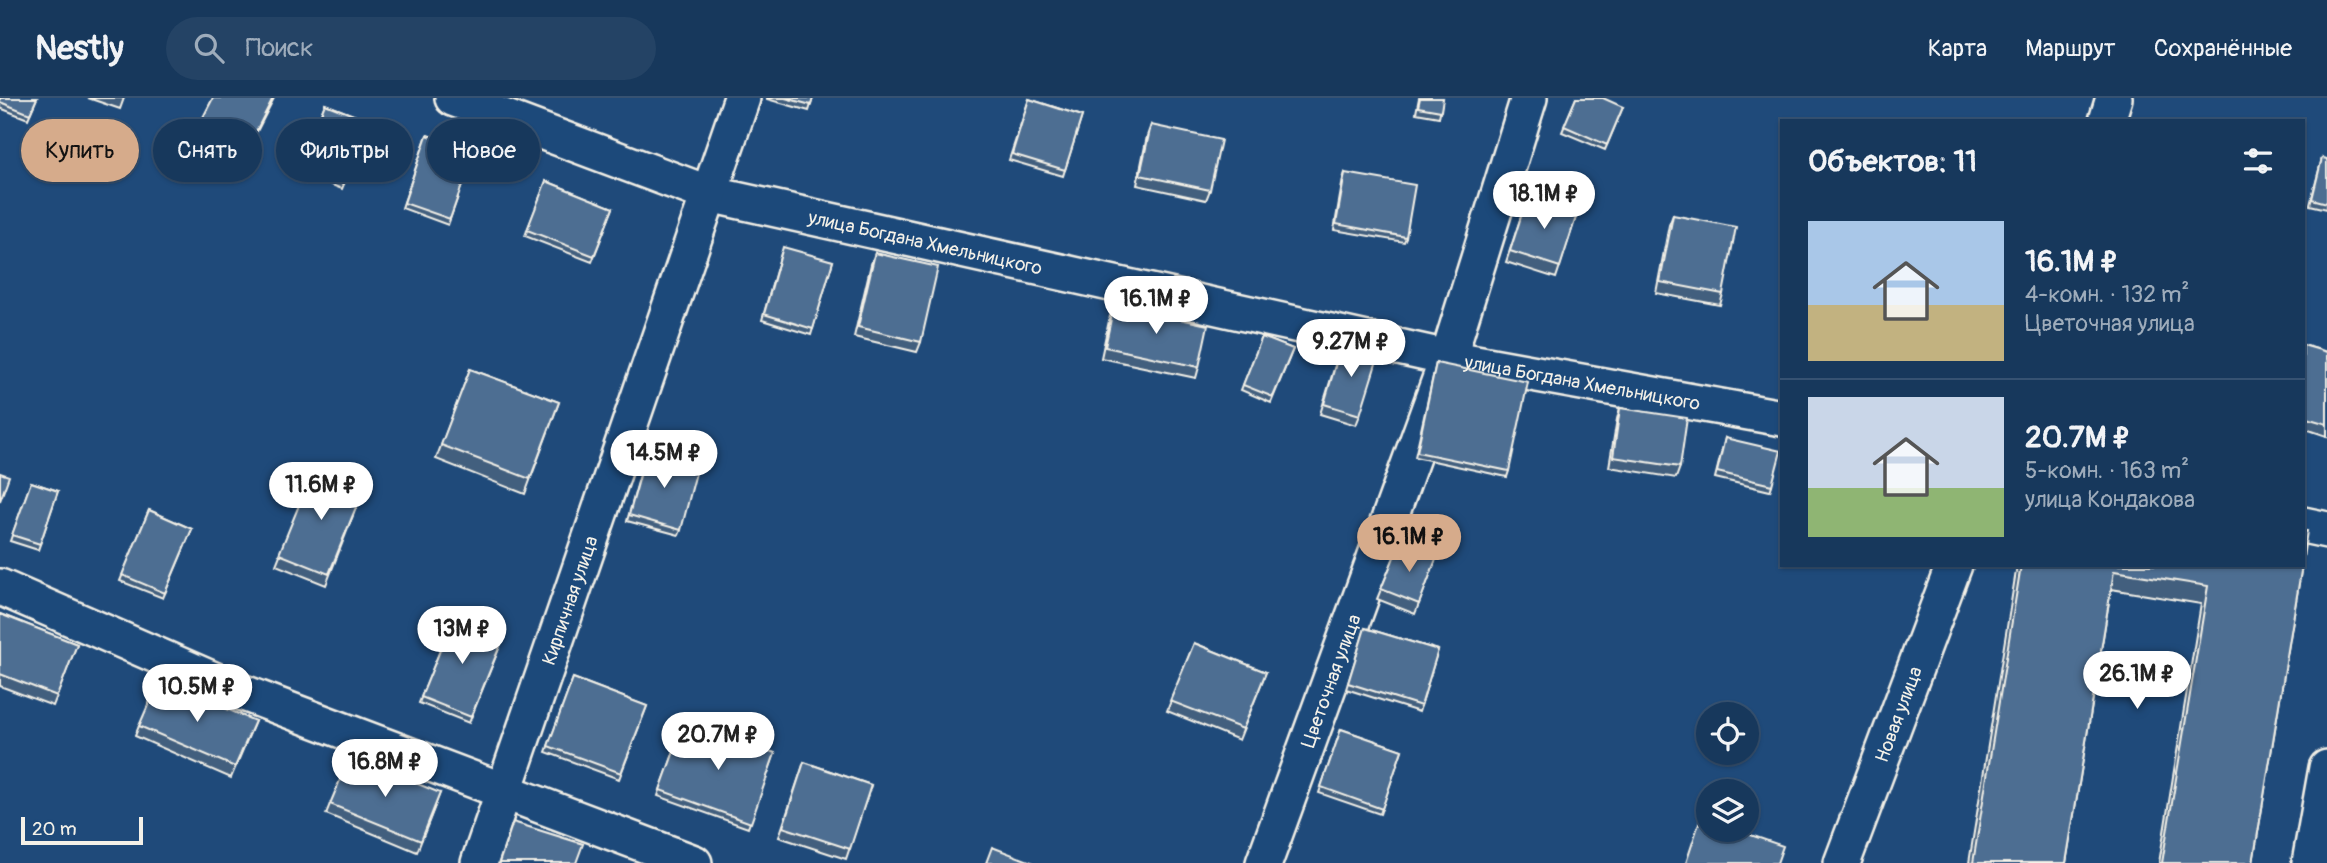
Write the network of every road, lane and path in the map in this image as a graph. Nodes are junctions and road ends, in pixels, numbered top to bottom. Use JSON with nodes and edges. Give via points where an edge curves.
{"nodes":[{"id":1,"x":453,"y":98,"type":"edge"},
{"id":2,"x":741,"y":98,"type":"edge"},
{"id":3,"x":1529,"y":98,"type":"edge"},
{"id":4,"x":2115,"y":98,"type":"edge"},
{"id":5,"x":2108,"y":119,"type":"edge"},
{"id":6,"x":709,"y":194,"type":"junction"},
{"id":7,"x":1448,"y":358,"type":"junction"},
{"id":8,"x":1780,"y":418,"type":"edge"},
{"id":9,"x":2305,"y":525,"type":"edge"},
{"id":10,"x":2327,"y":530,"type":"edge"},
{"id":11,"x":1953,"y":567,"type":"edge"},
{"id":12,"x":0,"y":587,"type":"edge"},
{"id":13,"x":2327,"y":768,"type":"edge"},
{"id":14,"x":505,"y":790,"type":"junction"},
{"id":15,"x":479,"y":863,"type":"edge"},
{"id":16,"x":694,"y":863,"type":"edge"},
{"id":17,"x":1264,"y":863,"type":"edge"},
{"id":18,"x":1842,"y":863,"type":"edge"},
{"id":19,"x":2310,"y":863,"type":"edge"}],
"edges":[{"from":1,"to":6,"type":"street","name":"улица Богдана Хмельницкого"},
{"from":2,"to":6,"type":"street","name":"Кирпичная улица"},
{"from":3,"to":7,"type":"street","name":"Цветочная улица"},
{"from":4,"to":5,"type":"street"},
{"from":6,"to":7,"type":"street","name":"улица Богдана Хмельницкого"},
{"from":6,"to":14,"type":"street","name":"Кирпичная улица"},
{"from":7,"to":8,"type":"street","name":"улица Богдана Хмельницкого"},
{"from":7,"to":17,"type":"street","name":"Цветочная улица"},
{"from":9,"to":10,"type":"street"},
{"from":11,"to":18,"type":"street","name":"Новая улица"},
{"from":12,"to":14,"type":"street","via":[[241,692]]},
{"from":13,"to":19,"type":"street"},
{"from":14,"to":15,"type":"street","name":"Кирпичная улица"},
{"from":14,"to":16,"type":"street"}]}
